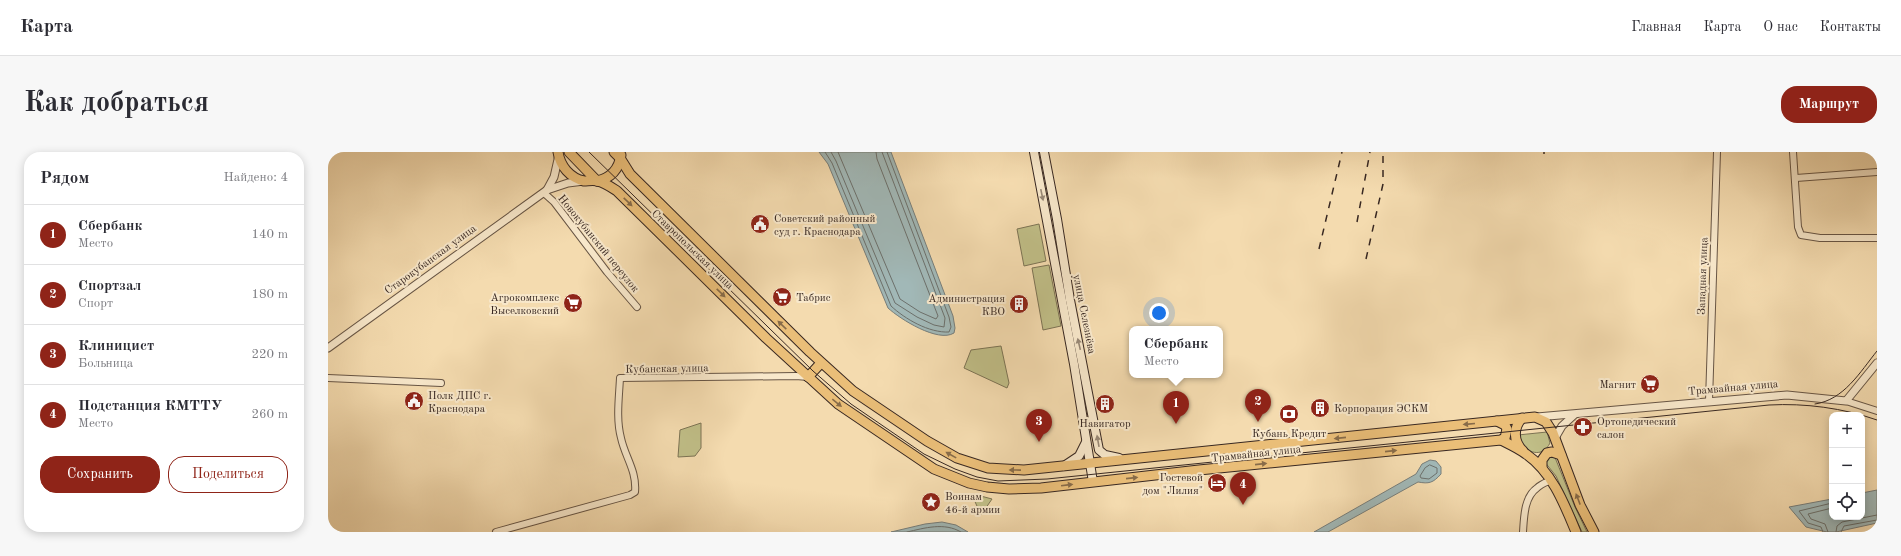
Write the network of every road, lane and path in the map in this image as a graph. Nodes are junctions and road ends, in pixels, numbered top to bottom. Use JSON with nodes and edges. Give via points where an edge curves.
{"nodes":[{"id":1,"x":568,"y":152,"type":"edge"},
{"id":2,"x":1034,"y":152,"type":"edge"},
{"id":3,"x":1044,"y":152,"type":"edge"},
{"id":4,"x":1717,"y":152,"type":"edge"},
{"id":5,"x":1794,"y":152,"type":"edge"},
{"id":6,"x":558,"y":153,"type":"edge"},
{"id":7,"x":618,"y":154,"type":"edge"},
{"id":8,"x":1877,"y":172,"type":"edge"},
{"id":9,"x":1796,"y":178,"type":"junction"},
{"id":10,"x":597,"y":180,"type":"junction"},
{"id":11,"x":586,"y":181,"type":"junction"},
{"id":12,"x":545,"y":191,"type":"junction"},
{"id":13,"x":1877,"y":238,"type":"edge"},
{"id":14,"x":637,"y":307,"type":"dead end"},
{"id":15,"x":328,"y":348,"type":"edge"},
{"id":16,"x":821,"y":363,"type":"junction"},
{"id":17,"x":1877,"y":363,"type":"edge"},
{"id":18,"x":808,"y":377,"type":"junction"},
{"id":19,"x":328,"y":378,"type":"edge"},
{"id":20,"x":441,"y":382,"type":"dead end"},
{"id":21,"x":1709,"y":401,"type":"junction"},
{"id":22,"x":1846,"y":401,"type":"junction"},
{"id":23,"x":1877,"y":411,"type":"edge"},
{"id":24,"x":1574,"y":415,"type":"junction"},
{"id":25,"x":1535,"y":417,"type":"junction"},
{"id":26,"x":1522,"y":418,"type":"junction"},
{"id":27,"x":1498,"y":421,"type":"junction"},
{"id":28,"x":1555,"y":438,"type":"junction"},
{"id":29,"x":1087,"y":439,"type":"junction"},
{"id":30,"x":1501,"y":440,"type":"junction"},
{"id":31,"x":1525,"y":453,"type":"junction"},
{"id":32,"x":1561,"y":455,"type":"junction"},
{"id":33,"x":1127,"y":460,"type":"junction"},
{"id":34,"x":1090,"y":464,"type":"junction"},
{"id":35,"x":1064,"y":467,"type":"junction"},
{"id":36,"x":1542,"y":467,"type":"junction"},
{"id":37,"x":988,"y":468,"type":"joint"},
{"id":38,"x":1551,"y":480,"type":"junction"},
{"id":39,"x":1093,"y":482,"type":"junction"},
{"id":40,"x":987,"y":487,"type":"joint"},
{"id":41,"x":496,"y":532,"type":"edge"},
{"id":42,"x":1523,"y":532,"type":"edge"},
{"id":43,"x":1576,"y":532,"type":"edge"},
{"id":44,"x":1594,"y":532,"type":"edge"}],
"edges":[{"from":1,"to":10,"type":"main road"},
{"from":2,"to":29,"type":"main road","name":"улица Селезнёва","one_way":true},
{"from":33,"to":3,"type":"main road","name":"улица Селезнёва","one_way":true,"via":[[1099,450]]},
{"from":4,"to":21,"type":"street","name":"Западная улица"},
{"from":5,"to":9,"type":"street"},
{"from":6,"to":11,"type":"main road","via":[[563,166],[570,174]]},
{"from":6,"to":12,"type":"street","via":[[554,177]]},
{"from":7,"to":10,"type":"main road","via":[[614,173]]},
{"from":16,"to":7,"type":"main road","name":"Ставропольская улица","one_way":true,"via":[[630,174]]},
{"from":8,"to":9,"type":"street"},
{"from":9,"to":13,"type":"street","via":[[1798,227],[1801,235],[1822,238]]},
{"from":10,"to":11,"type":"main road"},
{"from":10,"to":18,"type":"main road","name":"Ставропольская улица","one_way":true,"via":[[617,191]]},
{"from":11,"to":12,"type":"street","name":"Старокубанская улица","via":[[568,183]]},
{"from":12,"to":14,"type":"street","name":"Новокубанский переулок"},
{"from":12,"to":15,"type":"street","name":"Старокубанская улица"},
{"from":16,"to":18,"type":"main road"},
{"from":37,"to":16,"type":"main road","name":"Ставропольская улица","one_way":true,"via":[[957,458],[927,441],[853,391]]},
{"from":17,"to":22,"type":"street"},
{"from":18,"to":40,"type":"main road","name":"Ставропольская улица","one_way":true,"via":[[838,404],[934,469]]},
{"from":18,"to":41,"type":"street","name":"Кубанская улица","via":[[620,378],[619,429],[636,481],[636,492]]},
{"from":19,"to":20,"type":"street"},
{"from":21,"to":22,"type":"street","name":"Трамвайная улица","via":[[1787,395]]},
{"from":21,"to":24,"type":"street","name":"Трамвайная улица"},
{"from":22,"to":23,"type":"street"},
{"from":24,"to":25,"type":"street","name":"Трамвайная улица"},
{"from":24,"to":28,"type":"street","via":[[1562,426]]},
{"from":25,"to":26,"type":"main road","name":"Трамвайная улица"},
{"from":25,"to":28,"type":"main road","via":[[1546,422]]},
{"from":26,"to":27,"type":"main road","name":"Трамвайная улица"},
{"from":26,"to":31,"type":"main road","via":[[1515,436],[1519,447]]},
{"from":27,"to":30,"type":"main road","via":[[1507,429],[1505,438]]},
{"from":27,"to":33,"type":"main road","name":"Трамвайная улица","one_way":true},
{"from":28,"to":32,"type":"main road"},
{"from":29,"to":34,"type":"main road","name":"улица Селезнёва"},
{"from":29,"to":35,"type":"main road","via":[[1082,453]]},
{"from":30,"to":31,"type":"main road"},
{"from":39,"to":30,"type":"main road","name":"Трамвайная улица","one_way":true},
{"from":31,"to":36,"type":"main road"},
{"from":32,"to":36,"type":"main road","via":[[1547,453],[1542,460]]},
{"from":44,"to":32,"type":"main road","one_way":true,"via":[[1580,505]]},
{"from":33,"to":34,"type":"main road","name":"Трамвайная улица"},
{"from":34,"to":35,"type":"main road","name":"Трамвайная улица"},
{"from":34,"to":39,"type":"main road","name":"улица Селезнёва"},
{"from":35,"to":37,"type":"main road","name":"Трамвайная улица","one_way":true,"via":[[1024,470]]},
{"from":36,"to":38,"type":"main road"},
{"from":38,"to":42,"type":"street","via":[[1536,488],[1530,498],[1524,512]]},
{"from":38,"to":43,"type":"main road"},
{"from":40,"to":39,"type":"main road","name":"Трамвайная улица","one_way":true,"via":[[1025,489]]}]}
